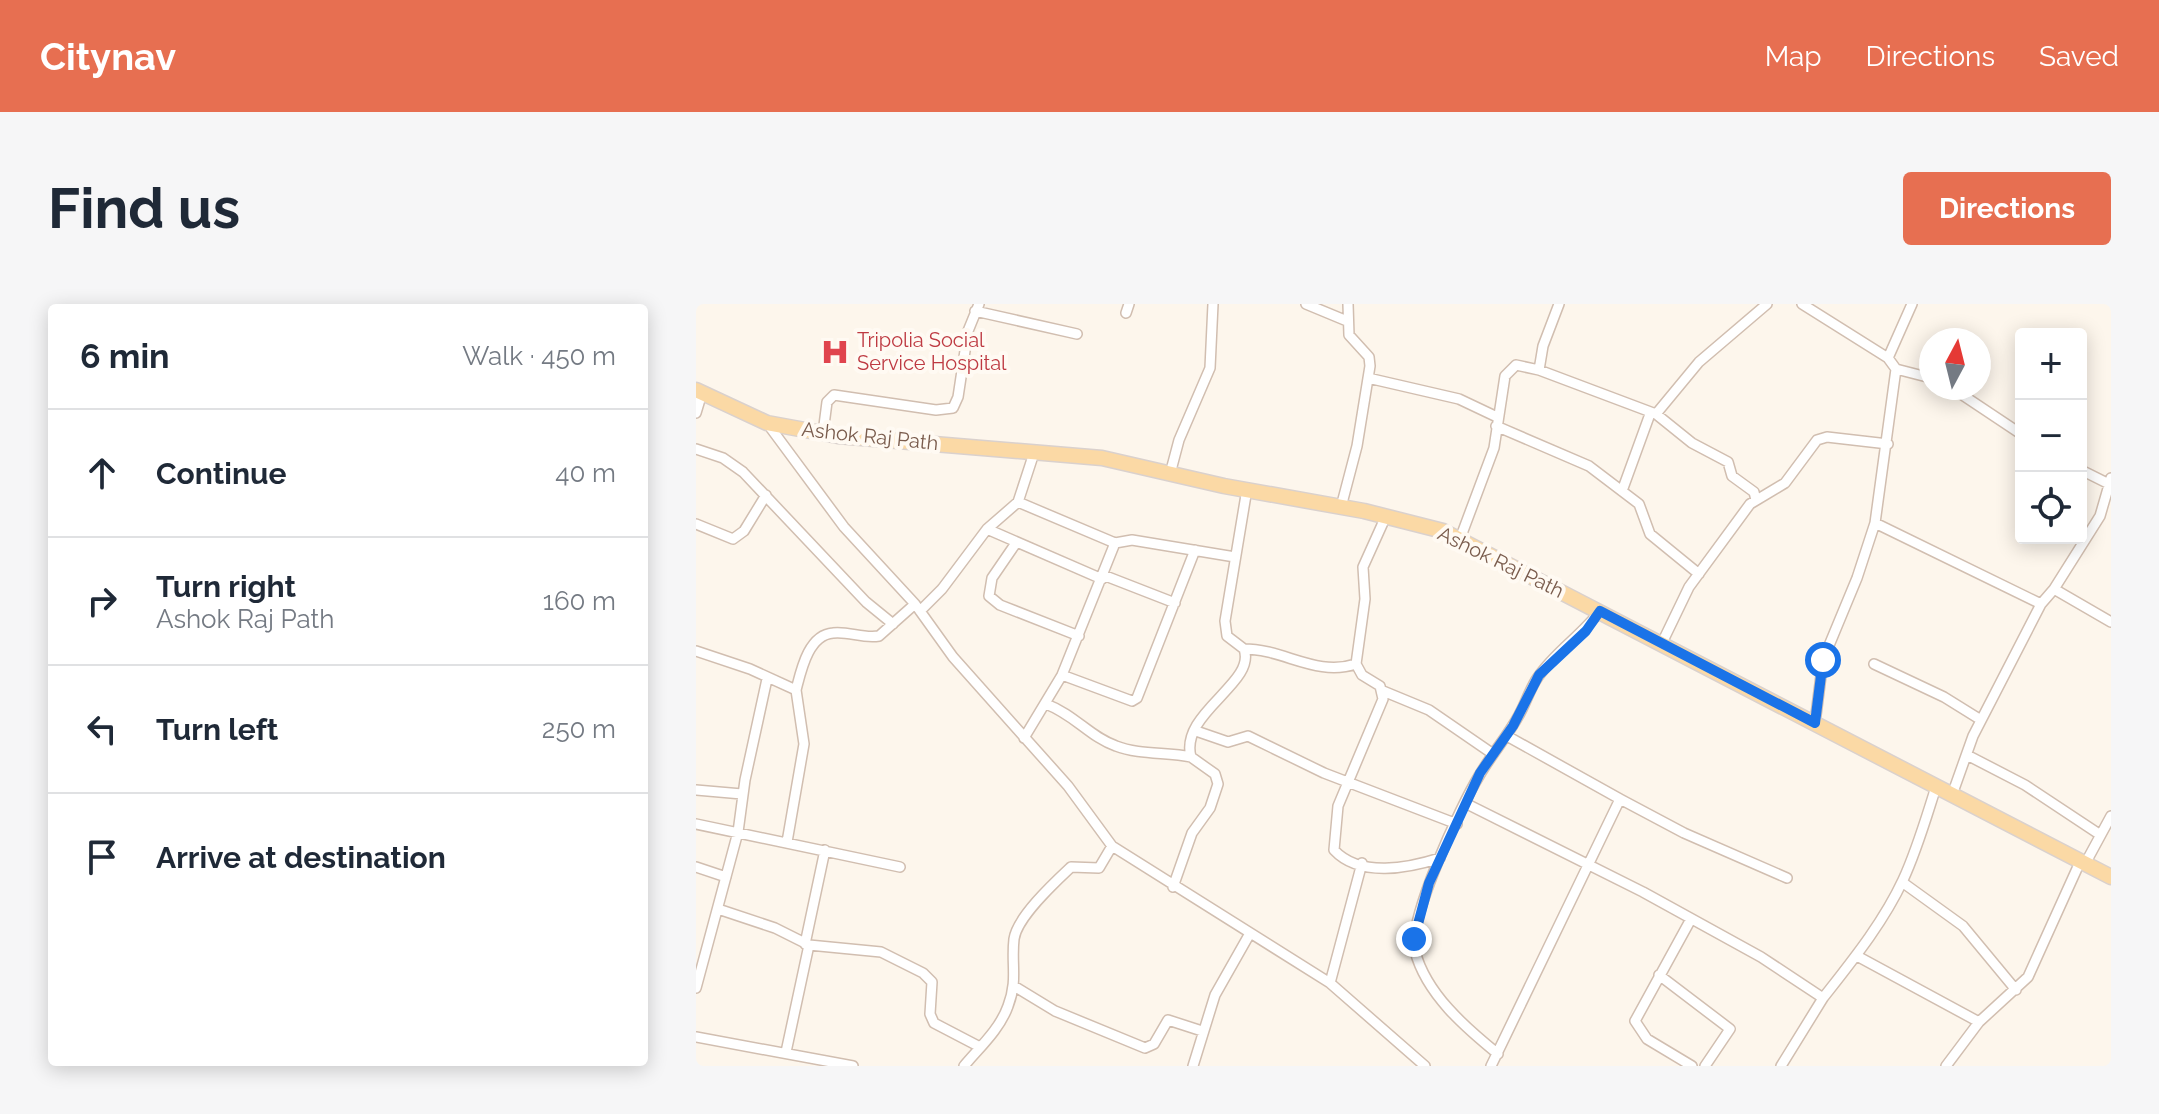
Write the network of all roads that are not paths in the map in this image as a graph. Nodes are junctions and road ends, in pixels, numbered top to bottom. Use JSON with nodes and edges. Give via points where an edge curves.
{"nodes":[{"id":1,"x":1213,"y":304,"type":"edge"},
{"id":2,"x":1306,"y":304,"type":"edge"},
{"id":3,"x":1348,"y":304,"type":"edge"},
{"id":4,"x":1559,"y":304,"type":"edge"},
{"id":5,"x":1767,"y":304,"type":"edge"},
{"id":6,"x":1802,"y":304,"type":"edge"},
{"id":7,"x":1912,"y":304,"type":"edge"},
{"id":8,"x":977,"y":308,"type":"edge"},
{"id":9,"x":1347,"y":321,"type":"junction"},
{"id":10,"x":1077,"y":334,"type":"dead end"},
{"id":11,"x":1888,"y":358,"type":"junction"},
{"id":12,"x":1896,"y":369,"type":"junction"},
{"id":13,"x":1539,"y":370,"type":"junction"},
{"id":14,"x":1919,"y":375,"type":"edge"},
{"id":15,"x":1368,"y":378,"type":"junction"},
{"id":16,"x":699,"y":392,"type":"edge"},
{"id":17,"x":1970,"y":400,"type":"edge"},
{"id":18,"x":696,"y":413,"type":"edge"},
{"id":19,"x":1653,"y":414,"type":"junction"},
{"id":20,"x":1497,"y":422,"type":"junction"},
{"id":21,"x":767,"y":423,"type":"junction"},
{"id":22,"x":2015,"y":430,"type":"edge"},
{"id":23,"x":823,"y":433,"type":"junction"},
{"id":24,"x":1888,"y":444,"type":"junction"},
{"id":25,"x":696,"y":449,"type":"edge"},
{"id":26,"x":1034,"y":453,"type":"junction"},
{"id":27,"x":2086,"y":472,"type":"edge"},
{"id":28,"x":1170,"y":474,"type":"junction"},
{"id":29,"x":2110,"y":482,"type":"edge"},
{"id":30,"x":1247,"y":489,"type":"junction"},
{"id":31,"x":1622,"y":491,"type":"junction"},
{"id":32,"x":766,"y":495,"type":"junction"},
{"id":33,"x":1756,"y":500,"type":"junction"},
{"id":34,"x":1018,"y":502,"type":"junction"},
{"id":35,"x":1341,"y":507,"type":"junction"},
{"id":36,"x":1386,"y":516,"type":"junction"},
{"id":37,"x":1875,"y":523,"type":"junction"},
{"id":38,"x":696,"y":524,"type":"edge"},
{"id":39,"x":987,"y":529,"type":"junction"},
{"id":40,"x":1460,"y":539,"type":"junction"},
{"id":41,"x":1016,"y":543,"type":"junction"},
{"id":42,"x":1115,"y":543,"type":"junction"},
{"id":43,"x":1195,"y":550,"type":"junction"},
{"id":44,"x":1235,"y":557,"type":"junction"},
{"id":45,"x":1699,"y":574,"type":"junction"},
{"id":46,"x":1102,"y":577,"type":"junction"},
{"id":47,"x":2054,"y":589,"type":"junction"},
{"id":48,"x":1175,"y":603,"type":"junction"},
{"id":49,"x":2041,"y":604,"type":"junction"},
{"id":50,"x":917,"y":608,"type":"junction"},
{"id":51,"x":1600,"y":611,"type":"junction"},
{"id":52,"x":2111,"y":622,"type":"edge"},
{"id":53,"x":893,"y":624,"type":"junction"},
{"id":54,"x":1079,"y":636,"type":"junction"},
{"id":55,"x":1662,"y":643,"type":"junction"},
{"id":56,"x":1244,"y":649,"type":"junction"},
{"id":57,"x":696,"y":651,"type":"edge"},
{"id":58,"x":1356,"y":664,"type":"junction"},
{"id":59,"x":1874,"y":664,"type":"dead end"},
{"id":60,"x":1062,"y":675,"type":"junction"},
{"id":61,"x":767,"y":679,"type":"junction"},
{"id":62,"x":796,"y":690,"type":"junction"},
{"id":63,"x":1383,"y":691,"type":"junction"},
{"id":64,"x":1046,"y":704,"type":"junction"},
{"id":65,"x":1981,"y":720,"type":"junction"},
{"id":66,"x":1815,"y":723,"type":"junction"},
{"id":67,"x":1196,"y":731,"type":"junction"},
{"id":68,"x":1507,"y":736,"type":"junction"},
{"id":69,"x":1024,"y":738,"type":"junction"},
{"id":70,"x":1493,"y":754,"type":"junction"},
{"id":71,"x":1967,"y":755,"type":"junction"},
{"id":72,"x":1191,"y":757,"type":"junction"},
{"id":73,"x":1348,"y":781,"type":"junction"},
{"id":74,"x":1936,"y":787,"type":"junction"},
{"id":75,"x":696,"y":790,"type":"edge"},
{"id":76,"x":742,"y":794,"type":"junction"},
{"id":77,"x":1952,"y":795,"type":"junction"},
{"id":78,"x":1620,"y":799,"type":"junction"},
{"id":79,"x":1465,"y":803,"type":"junction"},
{"id":80,"x":2111,"y":816,"type":"edge"},
{"id":81,"x":696,"y":824,"type":"edge"},
{"id":82,"x":1457,"y":824,"type":"junction"},
{"id":83,"x":738,"y":832,"type":"junction"},
{"id":84,"x":2099,"y":834,"type":"junction"},
{"id":85,"x":787,"y":842,"type":"junction"},
{"id":86,"x":1112,"y":846,"type":"junction"},
{"id":87,"x":825,"y":850,"type":"junction"},
{"id":88,"x":1440,"y":858,"type":"junction"},
{"id":89,"x":1362,"y":863,"type":"junction"},
{"id":90,"x":1589,"y":863,"type":"junction"},
{"id":91,"x":2082,"y":863,"type":"junction"},
{"id":92,"x":696,"y":867,"type":"edge"},
{"id":93,"x":900,"y":867,"type":"dead end"},
{"id":94,"x":726,"y":877,"type":"junction"},
{"id":95,"x":2111,"y":877,"type":"edge"},
{"id":96,"x":1787,"y":878,"type":"dead end"},
{"id":97,"x":1902,"y":882,"type":"junction"},
{"id":98,"x":1173,"y":887,"type":"junction"},
{"id":99,"x":718,"y":909,"type":"junction"},
{"id":100,"x":1691,"y":919,"type":"junction"},
{"id":101,"x":1249,"y":935,"type":"junction"},
{"id":102,"x":807,"y":944,"type":"junction"},
{"id":103,"x":1857,"y":956,"type":"junction"},
{"id":104,"x":1659,"y":975,"type":"junction"},
{"id":105,"x":1330,"y":983,"type":"junction"},
{"id":106,"x":1014,"y":986,"type":"junction"},
{"id":107,"x":696,"y":988,"type":"edge"},
{"id":108,"x":2016,"y":990,"type":"junction"},
{"id":109,"x":1823,"y":998,"type":"junction"},
{"id":110,"x":1979,"y":1022,"type":"junction"},
{"id":111,"x":1202,"y":1031,"type":"junction"},
{"id":112,"x":696,"y":1037,"type":"edge"},
{"id":113,"x":980,"y":1047,"type":"junction"},
{"id":114,"x":786,"y":1052,"type":"junction"},
{"id":115,"x":1498,"y":1054,"type":"junction"},
{"id":116,"x":826,"y":1062,"type":"edge"},
{"id":117,"x":853,"y":1066,"type":"edge"},
{"id":118,"x":964,"y":1066,"type":"edge"},
{"id":119,"x":1193,"y":1066,"type":"edge"},
{"id":120,"x":1425,"y":1066,"type":"edge"},
{"id":121,"x":1491,"y":1066,"type":"edge"},
{"id":122,"x":1692,"y":1066,"type":"edge"},
{"id":123,"x":1705,"y":1066,"type":"edge"},
{"id":124,"x":1781,"y":1066,"type":"edge"},
{"id":125,"x":1946,"y":1066,"type":"edge"}],
"edges":[{"from":1,"to":28,"type":"street","via":[[1210,368]]},
{"from":2,"to":9,"type":"street"},
{"from":3,"to":9,"type":"street"},
{"from":4,"to":13,"type":"street"},
{"from":5,"to":19,"type":"street","via":[[1699,362]]},
{"from":6,"to":11,"type":"street"},
{"from":7,"to":11,"type":"street"},
{"from":8,"to":10,"type":"street"},
{"from":8,"to":23,"type":"street","via":[[953,408],[834,395],[827,402]]},
{"from":9,"to":15,"type":"street","via":[[1353,343],[1369,357]]},
{"from":11,"to":12,"type":"street"},
{"from":12,"to":14,"type":"street"},
{"from":12,"to":24,"type":"street"},
{"from":13,"to":19,"type":"street"},
{"from":13,"to":20,"type":"street","via":[[1516,365],[1508,370]]},
{"from":15,"to":20,"type":"street","via":[[1459,399]]},
{"from":15,"to":35,"type":"street"},
{"from":16,"to":18,"type":"street"},
{"from":16,"to":21,"type":"main road","name":"Ashok Raj Path"},
{"from":17,"to":22,"type":"street"},
{"from":19,"to":31,"type":"street"},
{"from":19,"to":33,"type":"street","via":[[1728,462],[1732,476],[1754,492]]},
{"from":20,"to":31,"type":"street","via":[[1579,459]]},
{"from":20,"to":40,"type":"street","via":[[1489,465]]},
{"from":21,"to":23,"type":"main road","name":"Ashok Raj Path"},
{"from":21,"to":50,"type":"street","via":[[844,527]]},
{"from":23,"to":26,"type":"main road","name":"Ashok Raj Path"},
{"from":24,"to":33,"type":"street","via":[[1817,440],[1795,473]]},
{"from":24,"to":37,"type":"street"},
{"from":25,"to":32,"type":"street","via":[[729,461]]},
{"from":26,"to":28,"type":"main road","name":"Ashok Raj Path","via":[[1102,458]]},
{"from":26,"to":34,"type":"street"},
{"from":27,"to":29,"type":"street"},
{"from":28,"to":30,"type":"main road","name":"Ashok Raj Path"},
{"from":29,"to":47,"type":"street","via":[[2100,516]]},
{"from":30,"to":35,"type":"main road","name":"Ashok Raj Path"},
{"from":30,"to":44,"type":"street"},
{"from":31,"to":45,"type":"street","via":[[1639,504],[1650,534]]},
{"from":32,"to":38,"type":"street","via":[[733,539]]},
{"from":32,"to":53,"type":"street"},
{"from":33,"to":45,"type":"street"},
{"from":34,"to":39,"type":"street"},
{"from":34,"to":42,"type":"street"},
{"from":35,"to":36,"type":"main road","name":"Ashok Raj Path"},
{"from":36,"to":40,"type":"main road","name":"Ashok Raj Path"},
{"from":36,"to":58,"type":"street","via":[[1363,567],[1365,599]]},
{"from":37,"to":49,"type":"street"},
{"from":37,"to":66,"type":"street","via":[[1823,660]]},
{"from":39,"to":41,"type":"street"},
{"from":39,"to":50,"type":"street","via":[[942,589]]},
{"from":40,"to":51,"type":"main road","name":"Ashok Raj Path"},
{"from":41,"to":46,"type":"street"},
{"from":41,"to":54,"type":"street","via":[[992,578],[989,596]]},
{"from":42,"to":43,"type":"street","via":[[1132,540]]},
{"from":42,"to":46,"type":"street"},
{"from":43,"to":44,"type":"street"},
{"from":43,"to":48,"type":"street"},
{"from":44,"to":56,"type":"street","via":[[1225,630]]},
{"from":45,"to":55,"type":"street"},
{"from":46,"to":48,"type":"street"},
{"from":46,"to":54,"type":"street"},
{"from":47,"to":49,"type":"street"},
{"from":47,"to":52,"type":"street"},
{"from":48,"to":60,"type":"street","via":[[1137,698],[1111,695]]},
{"from":49,"to":65,"type":"street"},
{"from":50,"to":53,"type":"street"},
{"from":50,"to":69,"type":"street"},
{"from":51,"to":55,"type":"main road","name":"Ashok Raj Path"},
{"from":51,"to":68,"type":"street","via":[[1539,675]]},
{"from":53,"to":62,"type":"street","via":[[879,636],[833,633],[820,639],[810,650]]},
{"from":54,"to":60,"type":"street"},
{"from":55,"to":66,"type":"main road","name":"Ashok Raj Path"},
{"from":56,"to":58,"type":"street","via":[[1321,669]]},
{"from":56,"to":67,"type":"street","via":[[1243,668],[1212,702]]},
{"from":57,"to":61,"type":"street"},
{"from":58,"to":63,"type":"street"},
{"from":59,"to":65,"type":"street"},
{"from":60,"to":64,"type":"street"},
{"from":61,"to":62,"type":"street"},
{"from":61,"to":76,"type":"street"},
{"from":62,"to":85,"type":"street","via":[[804,744]]},
{"from":63,"to":70,"type":"street","via":[[1429,710]]},
{"from":63,"to":73,"type":"street"},
{"from":64,"to":69,"type":"street"},
{"from":64,"to":72,"type":"street","via":[[1118,747]]},
{"from":65,"to":71,"type":"street"},
{"from":66,"to":74,"type":"main road","name":"Ashok Raj Path"},
{"from":67,"to":72,"type":"street"},
{"from":67,"to":73,"type":"street","via":[[1228,742],[1248,736]]},
{"from":68,"to":70,"type":"street"},
{"from":68,"to":78,"type":"street"},
{"from":69,"to":86,"type":"street"},
{"from":70,"to":79,"type":"street"},
{"from":71,"to":77,"type":"street"},
{"from":71,"to":84,"type":"street","via":[[2025,785]]},
{"from":72,"to":98,"type":"street","via":[[1215,774],[1218,784],[1210,808],[1192,833]]},
{"from":73,"to":82,"type":"street"},
{"from":73,"to":89,"type":"street","via":[[1334,823],[1334,850]]},
{"from":74,"to":77,"type":"main road","name":"Ashok Raj Path"},
{"from":74,"to":97,"type":"street"},
{"from":75,"to":76,"type":"street"},
{"from":76,"to":83,"type":"street"},
{"from":77,"to":91,"type":"main road","name":"Ashok Raj Path"},
{"from":78,"to":90,"type":"street"},
{"from":78,"to":96,"type":"street"},
{"from":79,"to":82,"type":"street"},
{"from":79,"to":90,"type":"street"},
{"from":80,"to":84,"type":"street"},
{"from":81,"to":83,"type":"street"},
{"from":82,"to":88,"type":"street"},
{"from":83,"to":85,"type":"street"},
{"from":83,"to":94,"type":"street"},
{"from":84,"to":91,"type":"street"},
{"from":85,"to":87,"type":"street"},
{"from":86,"to":98,"type":"street"},
{"from":86,"to":106,"type":"street","via":[[1099,868],[1071,867],[1018,927]]},
{"from":87,"to":93,"type":"street"},
{"from":87,"to":102,"type":"street"},
{"from":88,"to":89,"type":"street","via":[[1403,870]]},
{"from":88,"to":115,"type":"street","via":[[1422,902],[1415,953],[1455,1016]]},
{"from":89,"to":105,"type":"street"},
{"from":90,"to":100,"type":"street"},
{"from":90,"to":115,"type":"street"},
{"from":91,"to":95,"type":"main road","name":"Ashok Raj Path"},
{"from":91,"to":108,"type":"street","via":[[2034,968]]},
{"from":92,"to":94,"type":"street"},
{"from":94,"to":99,"type":"street"},
{"from":97,"to":103,"type":"street"},
{"from":97,"to":108,"type":"street","via":[[1963,926]]},
{"from":98,"to":101,"type":"street"},
{"from":99,"to":102,"type":"street"},
{"from":99,"to":107,"type":"street"},
{"from":100,"to":104,"type":"street"},
{"from":100,"to":109,"type":"street"},
{"from":101,"to":105,"type":"street"},
{"from":101,"to":111,"type":"street","via":[[1220,984]]},
{"from":102,"to":113,"type":"street","via":[[874,950],[923,973],[932,982],[934,1023]]},
{"from":102,"to":114,"type":"street"},
{"from":103,"to":109,"type":"street"},
{"from":103,"to":110,"type":"street"},
{"from":104,"to":122,"type":"street","via":[[1637,1014],[1636,1026],[1647,1039]]},
{"from":104,"to":123,"type":"street","via":[[1730,1029]]},
{"from":105,"to":120,"type":"street"},
{"from":106,"to":111,"type":"street","via":[[1055,1011],[1145,1048],[1154,1044],[1168,1020]]},
{"from":106,"to":113,"type":"street","via":[[1004,1015]]},
{"from":108,"to":110,"type":"street"},
{"from":109,"to":124,"type":"street"},
{"from":110,"to":125,"type":"street"},
{"from":111,"to":119,"type":"street"},
{"from":112,"to":114,"type":"street"},
{"from":113,"to":118,"type":"street"},
{"from":114,"to":116,"type":"street"},
{"from":115,"to":121,"type":"street"},
{"from":116,"to":117,"type":"street"}]}
